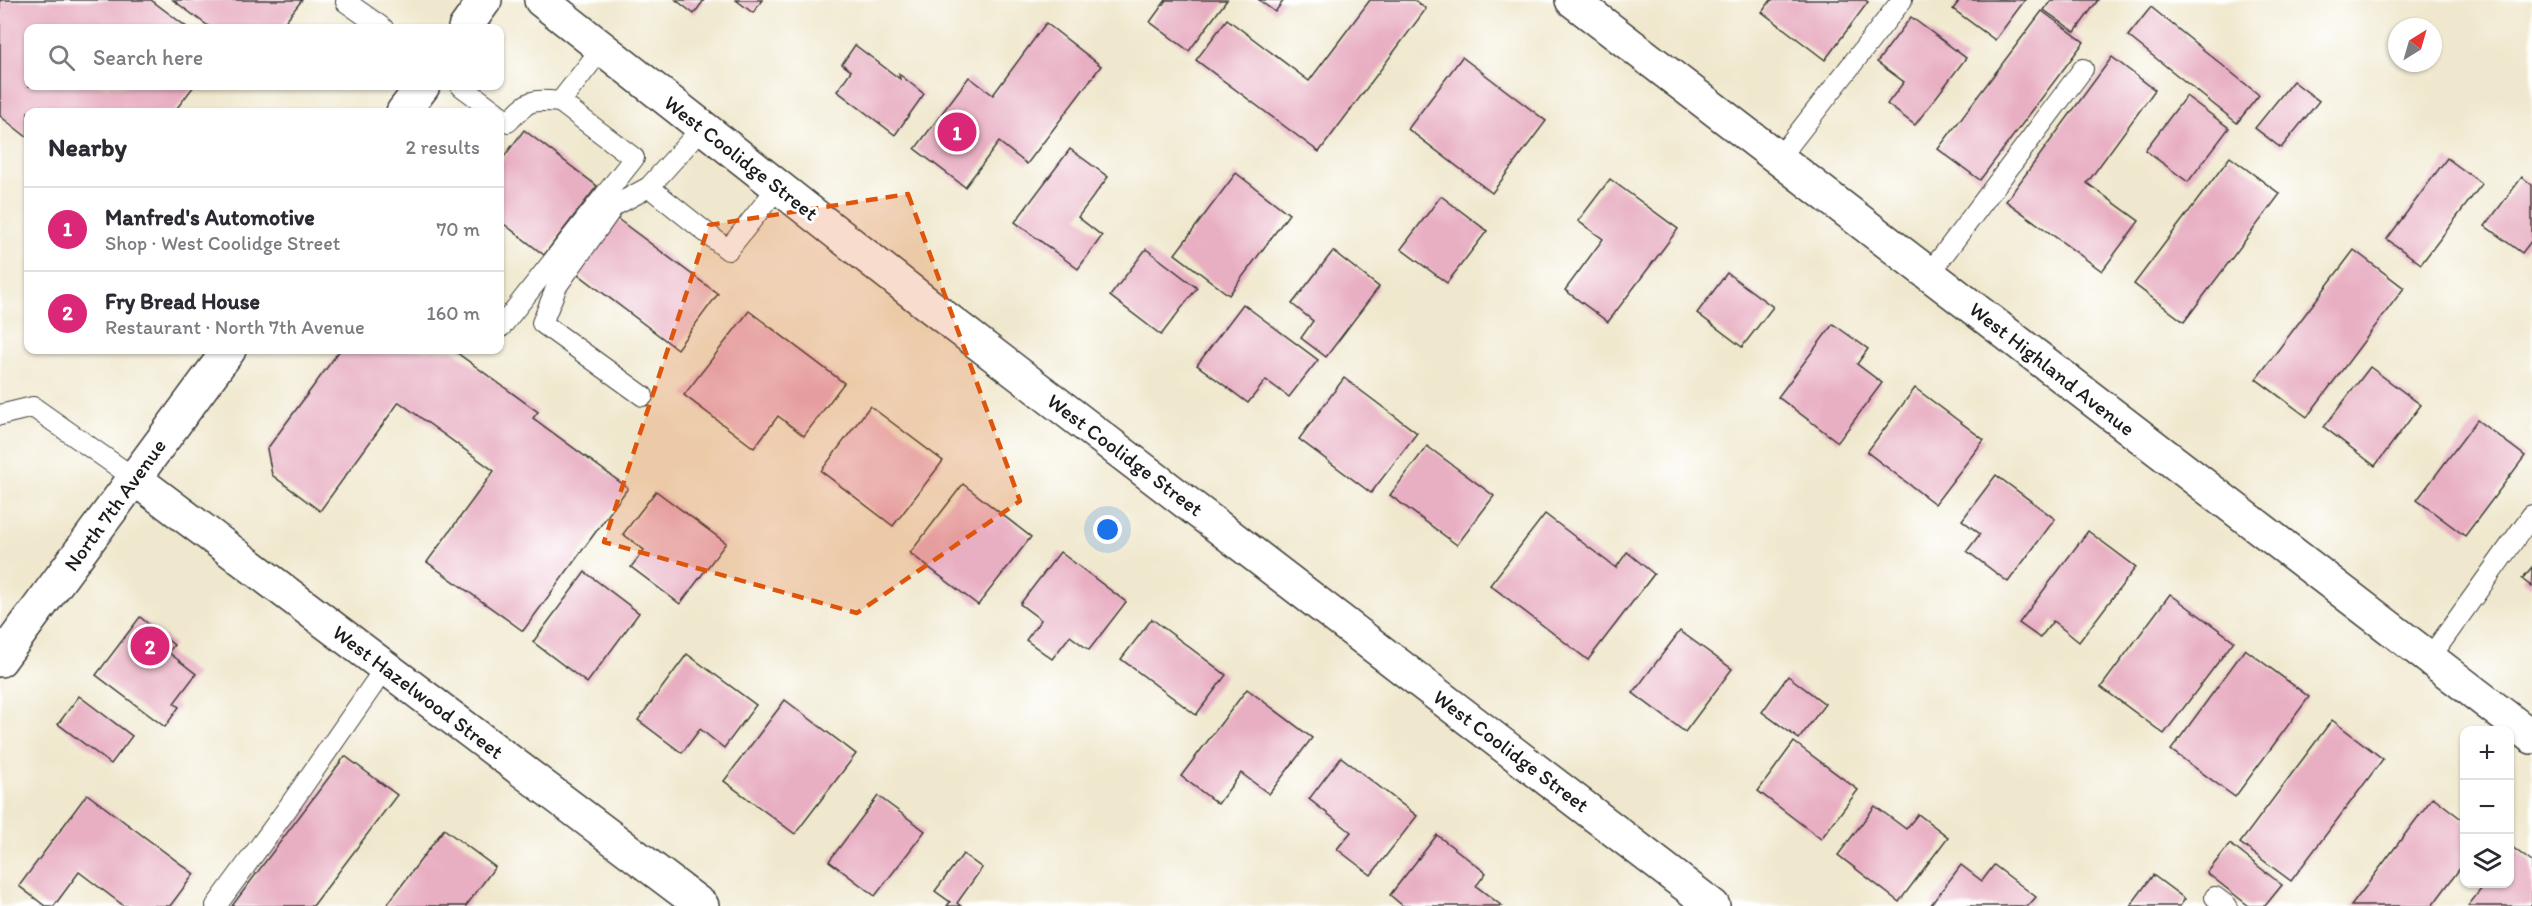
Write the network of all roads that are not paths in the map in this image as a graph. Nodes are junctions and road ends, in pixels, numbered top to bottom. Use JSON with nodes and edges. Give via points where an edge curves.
{"nodes":[{"id":1,"x":485,"y":0,"type":"edge"},
{"id":2,"x":541,"y":0,"type":"edge"},
{"id":3,"x":1572,"y":0,"type":"edge"},
{"id":4,"x":1902,"y":0,"type":"edge"},
{"id":5,"x":346,"y":2,"type":"dead end"},
{"id":6,"x":377,"y":24,"type":"edge"},
{"id":7,"x":468,"y":24,"type":"edge"},
{"id":8,"x":602,"y":48,"type":"junction"},
{"id":9,"x":2083,"y":69,"type":"dead end"},
{"id":10,"x":420,"y":90,"type":"edge"},
{"id":11,"x":466,"y":90,"type":"edge"},
{"id":12,"x":560,"y":102,"type":"junction"},
{"id":13,"x":406,"y":108,"type":"edge"},
{"id":14,"x":491,"y":108,"type":"edge"},
{"id":15,"x":504,"y":118,"type":"edge"},
{"id":16,"x":702,"y":128,"type":"junction"},
{"id":17,"x":1779,"y":158,"type":"junction"},
{"id":18,"x":778,"y":186,"type":"junction"},
{"id":19,"x":649,"y":187,"type":"junction"},
{"id":20,"x":1929,"y":274,"type":"junction"},
{"id":21,"x":504,"y":323,"type":"edge"},
{"id":22,"x":226,"y":354,"type":"edge"},
{"id":23,"x":643,"y":396,"type":"dead end"},
{"id":24,"x":0,"y":415,"type":"edge"},
{"id":25,"x":134,"y":478,"type":"junction"},
{"id":26,"x":2532,"y":515,"type":"edge"},
{"id":27,"x":2429,"y":659,"type":"junction"},
{"id":28,"x":0,"y":660,"type":"edge"},
{"id":29,"x":385,"y":668,"type":"junction"},
{"id":30,"x":2532,"y":737,"type":"edge"},
{"id":31,"x":216,"y":906,"type":"edge"},
{"id":32,"x":702,"y":906,"type":"edge"},
{"id":33,"x":1713,"y":906,"type":"edge"}],
"edges":[{"from":1,"to":7,"type":"street"},
{"from":2,"to":8,"type":"street","name":"West Coolidge Street"},
{"from":3,"to":17,"type":"street","name":"West Highland Avenue"},
{"from":4,"to":17,"type":"lane"},
{"from":5,"to":6,"type":"lane"},
{"from":8,"to":12,"type":"lane"},
{"from":8,"to":16,"type":"street","name":"West Coolidge Street"},
{"from":9,"to":20,"type":"lane"},
{"from":10,"to":13,"type":"street"},
{"from":11,"to":14,"type":"lane"},
{"from":12,"to":15,"type":"lane","via":[[525,103],[508,122]]},
{"from":12,"to":21,"type":"lane","via":[[634,158]]},
{"from":16,"to":18,"type":"street","name":"West Coolidge Street"},
{"from":16,"to":19,"type":"lane"},
{"from":17,"to":20,"type":"street","name":"West Highland Avenue"},
{"from":18,"to":19,"type":"lane","via":[[728,250]]},
{"from":18,"to":33,"type":"street","name":"West Coolidge Street"},
{"from":19,"to":23,"type":"lane","via":[[614,206],[557,286],[542,323]]},
{"from":20,"to":27,"type":"street","name":"West Highland Avenue"},
{"from":22,"to":25,"type":"street","name":"North 7th Avenue"},
{"from":24,"to":25,"type":"lane","via":[[33,407]]},
{"from":25,"to":28,"type":"street","name":"North 7th Avenue"},
{"from":25,"to":29,"type":"street","name":"West Hazelwood Street"},
{"from":26,"to":27,"type":"lane"},
{"from":27,"to":30,"type":"street","name":"West Highland Avenue"},
{"from":29,"to":31,"type":"lane"},
{"from":29,"to":32,"type":"street","name":"West Hazelwood Street"}]}
